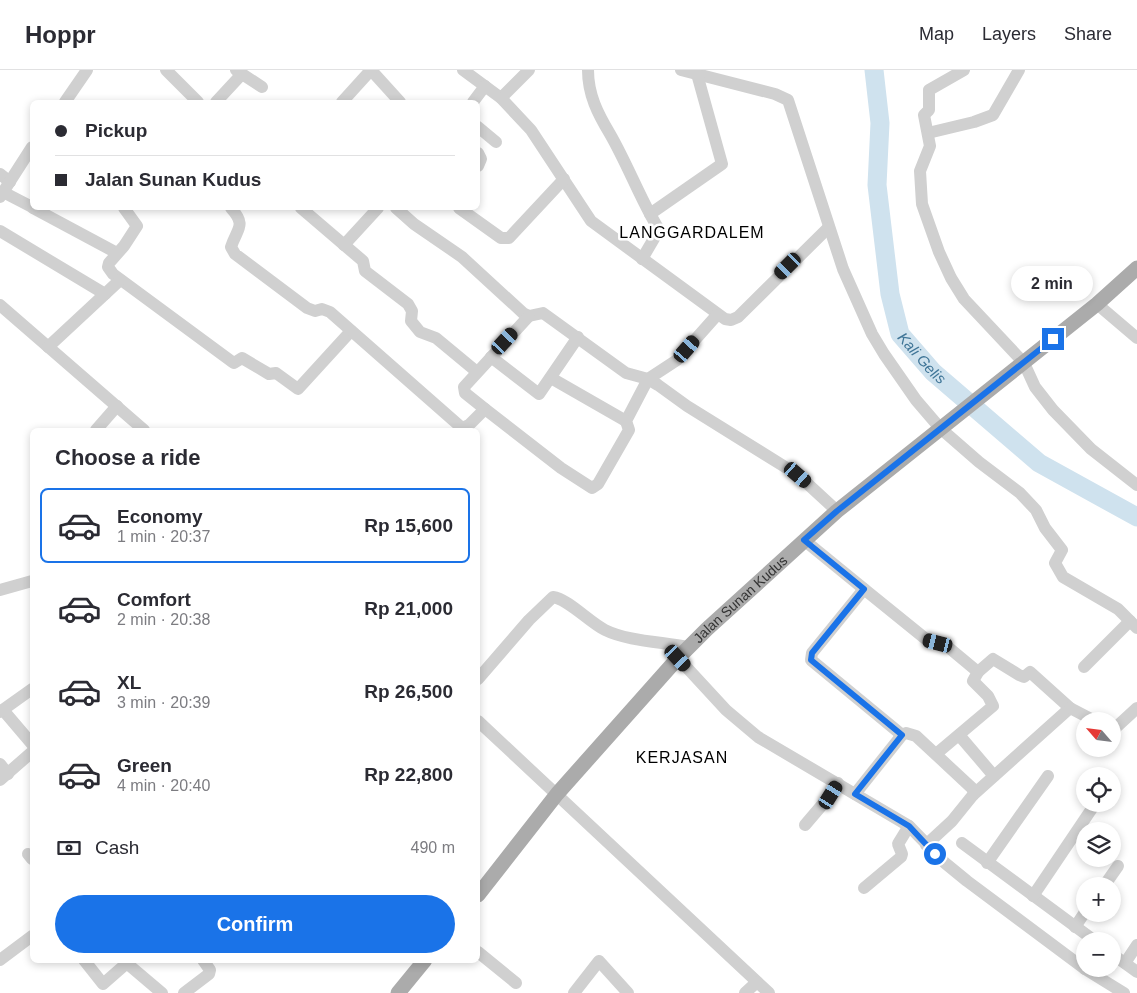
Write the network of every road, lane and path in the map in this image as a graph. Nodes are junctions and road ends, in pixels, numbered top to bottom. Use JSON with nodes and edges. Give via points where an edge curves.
{"nodes":[{"id":1,"x":88,"y":70,"type":"edge"},
{"id":2,"x":166,"y":70,"type":"edge"},
{"id":3,"x":371,"y":70,"type":"edge"},
{"id":4,"x":463,"y":70,"type":"edge"},
{"id":5,"x":529,"y":70,"type":"edge"},
{"id":6,"x":588,"y":70,"type":"edge"},
{"id":7,"x":681,"y":70,"type":"edge"},
{"id":8,"x":964,"y":70,"type":"edge"},
{"id":9,"x":1019,"y":70,"type":"edge"},
{"id":10,"x":239,"y":72,"type":"edge"},
{"id":11,"x":698,"y":74,"type":"junction"},
{"id":12,"x":723,"y":76,"type":"edge"},
{"id":13,"x":485,"y":86,"type":"junction"},
{"id":14,"x":262,"y":87,"type":"dead end"},
{"id":15,"x":501,"y":98,"type":"junction"},
{"id":16,"x":66,"y":100,"type":"edge"},
{"id":17,"x":196,"y":100,"type":"edge"},
{"id":18,"x":218,"y":100,"type":"edge"},
{"id":19,"x":344,"y":100,"type":"edge"},
{"id":20,"x":398,"y":100,"type":"edge"},
{"id":21,"x":474,"y":100,"type":"edge"},
{"id":22,"x":480,"y":129,"type":"edge"},
{"id":23,"x":928,"y":133,"type":"junction"},
{"id":24,"x":496,"y":142,"type":"dead end"},
{"id":25,"x":30,"y":150,"type":"edge"},
{"id":26,"x":564,"y":179,"type":"junction"},
{"id":27,"x":3,"y":186,"type":"edge"},
{"id":28,"x":30,"y":205,"type":"edge"},
{"id":29,"x":38,"y":210,"type":"edge"},
{"id":30,"x":125,"y":210,"type":"edge"},
{"id":31,"x":233,"y":210,"type":"edge"},
{"id":32,"x":304,"y":210,"type":"edge"},
{"id":33,"x":376,"y":210,"type":"edge"},
{"id":34,"x":398,"y":210,"type":"edge"},
{"id":35,"x":462,"y":210,"type":"edge"},
{"id":36,"x":650,"y":214,"type":"junction"},
{"id":37,"x":828,"y":228,"type":"junction"},
{"id":38,"x":0,"y":230,"type":"edge"},
{"id":39,"x":344,"y":245,"type":"junction"},
{"id":40,"x":117,"y":253,"type":"junction"},
{"id":41,"x":642,"y":259,"type":"junction"},
{"id":42,"x":1137,"y":268,"type":"edge"},
{"id":43,"x":120,"y":280,"type":"junction"},
{"id":44,"x":105,"y":294,"type":"junction"},
{"id":45,"x":1097,"y":304,"type":"junction"},
{"id":46,"x":0,"y":305,"type":"edge"},
{"id":47,"x":717,"y":314,"type":"junction"},
{"id":48,"x":528,"y":316,"type":"junction"},
{"id":49,"x":351,"y":331,"type":"junction"},
{"id":50,"x":578,"y":337,"type":"junction"},
{"id":51,"x":1137,"y":338,"type":"edge"},
{"id":52,"x":48,"y":347,"type":"junction"},
{"id":53,"x":491,"y":357,"type":"junction"},
{"id":54,"x":1022,"y":364,"type":"junction"},
{"id":55,"x":477,"y":372,"type":"junction"},
{"id":56,"x":551,"y":378,"type":"junction"},
{"id":57,"x":648,"y":379,"type":"junction"},
{"id":58,"x":117,"y":406,"type":"junction"},
{"id":59,"x":485,"y":409,"type":"junction"},
{"id":60,"x":626,"y":421,"type":"junction"},
{"id":61,"x":942,"y":426,"type":"junction"},
{"id":62,"x":98,"y":428,"type":"edge"},
{"id":63,"x":142,"y":428,"type":"edge"},
{"id":64,"x":1137,"y":485,"type":"edge"},
{"id":65,"x":837,"y":511,"type":"junction"},
{"id":66,"x":804,"y":540,"type":"junction"},
{"id":67,"x":30,"y":582,"type":"edge"},
{"id":68,"x":864,"y":589,"type":"junction"},
{"id":69,"x":0,"y":590,"type":"edge"},
{"id":70,"x":1134,"y":625,"type":"edge"},
{"id":71,"x":683,"y":652,"type":"junction"},
{"id":72,"x":1084,"y":667,"type":"dead end"},
{"id":73,"x":978,"y":672,"type":"junction"},
{"id":74,"x":480,"y":677,"type":"edge"},
{"id":75,"x":30,"y":690,"type":"edge"},
{"id":76,"x":1070,"y":708,"type":"junction"},
{"id":77,"x":2,"y":711,"type":"edge"},
{"id":78,"x":1136,"y":711,"type":"edge"},
{"id":79,"x":1078,"y":712,"type":"edge"},
{"id":80,"x":480,"y":723,"type":"edge"},
{"id":81,"x":1121,"y":723,"type":"edge"},
{"id":82,"x":902,"y":735,"type":"junction"},
{"id":83,"x":958,"y":735,"type":"junction"},
{"id":84,"x":30,"y":742,"type":"edge"},
{"id":85,"x":30,"y":753,"type":"edge"},
{"id":86,"x":936,"y":754,"type":"junction"},
{"id":87,"x":3,"y":773,"type":"edge"},
{"id":88,"x":994,"y":776,"type":"junction"},
{"id":89,"x":1048,"y":776,"type":"dead end"},
{"id":90,"x":838,"y":783,"type":"junction"},
{"id":91,"x":557,"y":794,"type":"junction"},
{"id":92,"x":855,"y":794,"type":"junction"},
{"id":93,"x":973,"y":795,"type":"junction"},
{"id":94,"x":1089,"y":812,"type":"edge"},
{"id":95,"x":805,"y":825,"type":"dead end"},
{"id":96,"x":909,"y":826,"type":"junction"},
{"id":97,"x":962,"y":843,"type":"dead end"},
{"id":98,"x":926,"y":845,"type":"junction"},
{"id":99,"x":987,"y":864,"type":"junction"},
{"id":100,"x":864,"y":888,"type":"dead end"},
{"id":101,"x":480,"y":892,"type":"edge"},
{"id":102,"x":1033,"y":896,"type":"junction"},
{"id":103,"x":1078,"y":922,"type":"edge"},
{"id":104,"x":1075,"y":926,"type":"junction"},
{"id":105,"x":1083,"y":932,"type":"edge"},
{"id":106,"x":30,"y":938,"type":"edge"},
{"id":107,"x":1137,"y":945,"type":"edge"},
{"id":108,"x":480,"y":954,"type":"edge"},
{"id":109,"x":0,"y":960,"type":"edge"},
{"id":110,"x":1121,"y":960,"type":"edge"},
{"id":111,"x":1076,"y":962,"type":"edge"},
{"id":112,"x":1125,"y":962,"type":"junction"},
{"id":113,"x":86,"y":963,"type":"edge"},
{"id":114,"x":124,"y":963,"type":"edge"},
{"id":115,"x":126,"y":963,"type":"edge"},
{"id":116,"x":205,"y":963,"type":"edge"},
{"id":117,"x":423,"y":963,"type":"edge"},
{"id":118,"x":1137,"y":972,"type":"edge"},
{"id":119,"x":1098,"y":977,"type":"edge"},
{"id":120,"x":757,"y":982,"type":"junction"},
{"id":121,"x":516,"y":983,"type":"dead end"},
{"id":122,"x":162,"y":993,"type":"edge"},
{"id":123,"x":184,"y":993,"type":"edge"},
{"id":124,"x":398,"y":993,"type":"edge"},
{"id":125,"x":574,"y":993,"type":"edge"},
{"id":126,"x":628,"y":993,"type":"edge"},
{"id":127,"x":745,"y":993,"type":"edge"},
{"id":128,"x":769,"y":993,"type":"edge"},
{"id":129,"x":1124,"y":993,"type":"edge"}],
"edges":[{"from":1,"to":16,"type":"street"},
{"from":2,"to":17,"type":"street"},
{"from":3,"to":19,"type":"street"},
{"from":3,"to":20,"type":"street"},
{"from":4,"to":13,"type":"street"},
{"from":5,"to":15,"type":"street"},
{"from":6,"to":36,"type":"street","via":[[599,117]]},
{"from":7,"to":11,"type":"street"},
{"from":8,"to":23,"type":"street","via":[[929,90],[929,110],[924,115]]},
{"from":9,"to":23,"type":"street","via":[[994,115]]},
{"from":10,"to":14,"type":"street"},
{"from":10,"to":18,"type":"street"},
{"from":11,"to":12,"type":"street"},
{"from":11,"to":36,"type":"street","via":[[722,164]]},
{"from":12,"to":37,"type":"street","via":[[788,100]]},
{"from":13,"to":15,"type":"street"},
{"from":13,"to":21,"type":"street"},
{"from":15,"to":26,"type":"street","via":[[531,130]]},
{"from":22,"to":24,"type":"street"},
{"from":23,"to":54,"type":"street","via":[[930,146],[919,182],[922,204],[939,252],[964,299]]},
{"from":25,"to":27,"type":"street"},
{"from":26,"to":35,"type":"street","via":[[509,238],[501,238]]},
{"from":26,"to":41,"type":"street","via":[[591,221]]},
{"from":27,"to":28,"type":"street"},
{"from":29,"to":40,"type":"street"},
{"from":30,"to":40,"type":"street","via":[[137,226]]},
{"from":31,"to":49,"type":"street","via":[[238,215],[241,228],[233,239],[231,250],[307,308],[330,312]]},
{"from":32,"to":39,"type":"street"},
{"from":33,"to":39,"type":"street"},
{"from":34,"to":48,"type":"street","via":[[462,257]]},
{"from":36,"to":41,"type":"street","via":[[659,230]]},
{"from":37,"to":47,"type":"street","via":[[738,317],[731,320]]},
{"from":37,"to":61,"type":"street","via":[[872,334],[916,400]]},
{"from":38,"to":44,"type":"street"},
{"from":39,"to":55,"type":"street","via":[[363,261],[365,271],[408,304],[412,311],[411,321],[420,332],[436,338]]},
{"from":40,"to":43,"type":"street","via":[[108,266]]},
{"from":41,"to":47,"type":"street"},
{"from":42,"to":45,"type":"main road","name":"Jalan Sunan Kudus"},
{"from":43,"to":44,"type":"street"},
{"from":43,"to":49,"type":"street","via":[[234,363],[247,359],[298,388]]},
{"from":44,"to":52,"type":"street"},
{"from":45,"to":51,"type":"street"},
{"from":45,"to":54,"type":"main road","name":"Jalan Sunan Kudus"},
{"from":46,"to":52,"type":"street"},
{"from":47,"to":57,"type":"street","via":[[677,360]]},
{"from":48,"to":50,"type":"street","via":[[544,313]]},
{"from":48,"to":53,"type":"street"},
{"from":49,"to":59,"type":"street","via":[[462,428]]},
{"from":50,"to":56,"type":"street"},
{"from":50,"to":57,"type":"street","via":[[626,373]]},
{"from":52,"to":58,"type":"street"},
{"from":53,"to":55,"type":"street"},
{"from":53,"to":56,"type":"street","via":[[536,393],[541,393]]},
{"from":54,"to":61,"type":"main road","name":"Jalan Sunan Kudus"},
{"from":54,"to":64,"type":"street","via":[[1035,387],[1059,417],[1091,449]]},
{"from":55,"to":59,"type":"street","via":[[464,390]]},
{"from":56,"to":60,"type":"street"},
{"from":57,"to":60,"type":"street"},
{"from":57,"to":65,"type":"street","via":[[798,475]]},
{"from":58,"to":62,"type":"street"},
{"from":58,"to":63,"type":"street"},
{"from":59,"to":60,"type":"street","via":[[592,488],[598,484],[629,430]]},
{"from":61,"to":65,"type":"main road","name":"Jalan Sunan Kudus"},
{"from":61,"to":70,"type":"street","via":[[1036,510],[1062,550],[1055,563],[1063,577],[1118,609]]},
{"from":65,"to":66,"type":"main road","name":"Jalan Sunan Kudus"},
{"from":66,"to":68,"type":"street"},
{"from":66,"to":71,"type":"main road","name":"Jalan Sunan Kudus"},
{"from":67,"to":69,"type":"street"},
{"from":68,"to":73,"type":"street","via":[[927,640],[948,647]]},
{"from":68,"to":82,"type":"street","via":[[812,653],[811,660]]},
{"from":70,"to":72,"type":"street"},
{"from":71,"to":74,"type":"street","via":[[606,630],[560,598],[553,597]]},
{"from":71,"to":90,"type":"street","via":[[726,710],[758,737]]},
{"from":71,"to":91,"type":"main road","name":"Jalan Sunan Kudus"},
{"from":73,"to":76,"type":"street","via":[[993,659],[1019,675],[1030,672]]},
{"from":73,"to":83,"type":"street","via":[[973,681],[993,706]]},
{"from":75,"to":77,"type":"street"},
{"from":76,"to":79,"type":"street"},
{"from":76,"to":88,"type":"street"},
{"from":77,"to":84,"type":"street"},
{"from":78,"to":81,"type":"street"},
{"from":80,"to":91,"type":"street"},
{"from":82,"to":86,"type":"street","via":[[906,732],[916,736]]},
{"from":82,"to":92,"type":"street"},
{"from":83,"to":86,"type":"street"},
{"from":83,"to":88,"type":"street"},
{"from":85,"to":87,"type":"street"},
{"from":86,"to":93,"type":"street","via":[[974,790]]},
{"from":88,"to":93,"type":"street"},
{"from":89,"to":99,"type":"street"},
{"from":90,"to":92,"type":"street"},
{"from":90,"to":95,"type":"street"},
{"from":91,"to":101,"type":"main road","name":"Jalan Sunan Kudus"},
{"from":91,"to":120,"type":"street"},
{"from":92,"to":96,"type":"street"},
{"from":93,"to":98,"type":"street","via":[[952,821]]},
{"from":94,"to":102,"type":"street"},
{"from":96,"to":98,"type":"street"},
{"from":96,"to":100,"type":"street","via":[[898,844],[901,857]]},
{"from":97,"to":99,"type":"street"},
{"from":98,"to":111,"type":"street","via":[[966,881]]},
{"from":99,"to":102,"type":"street"},
{"from":102,"to":104,"type":"street"},
{"from":103,"to":104,"type":"street"},
{"from":104,"to":105,"type":"street"},
{"from":106,"to":109,"type":"street"},
{"from":107,"to":112,"type":"street"},
{"from":108,"to":121,"type":"street"},
{"from":110,"to":112,"type":"street"},
{"from":112,"to":118,"type":"street"},
{"from":113,"to":114,"type":"street","via":[[103,984]]},
{"from":115,"to":122,"type":"street"},
{"from":116,"to":123,"type":"street","via":[[209,974]]},
{"from":117,"to":124,"type":"main road"},
{"from":119,"to":129,"type":"street"},
{"from":120,"to":127,"type":"street"},
{"from":120,"to":128,"type":"street"},
{"from":125,"to":126,"type":"street","via":[[599,962]]}]}
